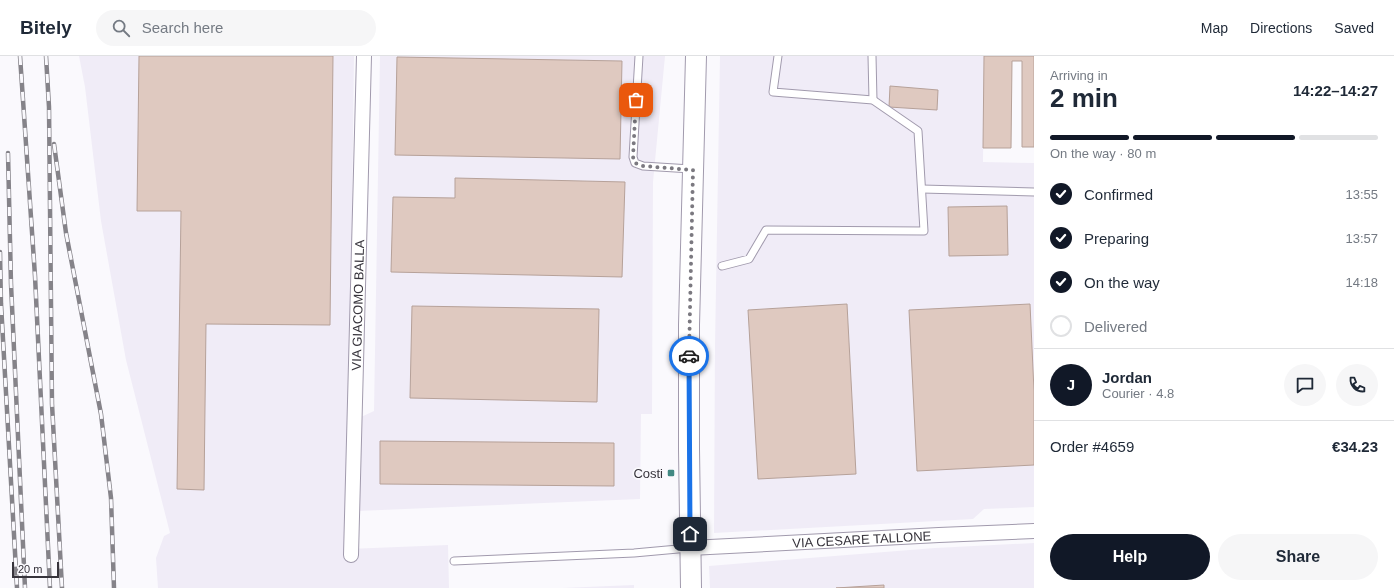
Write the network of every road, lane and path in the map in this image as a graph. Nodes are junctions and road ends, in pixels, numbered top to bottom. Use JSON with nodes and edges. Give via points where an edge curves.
{"nodes":[{"id":1,"x":364,"y":56,"type":"edge"},
{"id":2,"x":639,"y":56,"type":"edge"},
{"id":3,"x":696,"y":56,"type":"edge"},
{"id":4,"x":778,"y":56,"type":"edge"},
{"id":5,"x":872,"y":56,"type":"edge"},
{"id":6,"x":872,"y":100,"type":"junction"},
{"id":7,"x":693,"y":170,"type":"junction"},
{"id":8,"x":922,"y":189,"type":"junction"},
{"id":9,"x":1034,"y":192,"type":"edge"},
{"id":10,"x":722,"y":266,"type":"dead end"},
{"id":11,"x":1034,"y":531,"type":"edge"},
{"id":12,"x":690,"y":548,"type":"junction"},
{"id":13,"x":351,"y":555,"type":"dead end"},
{"id":14,"x":454,"y":561,"type":"dead end"},
{"id":15,"x":691,"y":588,"type":"edge"}],
"edges":[{"from":1,"to":13,"type":"street","name":"VIA GIACOMO BALLA"},
{"from":2,"to":7,"type":"lane","via":[[633,157],[635,163],[643,166]]},
{"from":3,"to":7,"type":"street"},
{"from":4,"to":6,"type":"lane","via":[[772,92]]},
{"from":5,"to":6,"type":"lane"},
{"from":6,"to":8,"type":"lane","via":[[918,131]]},
{"from":7,"to":12,"type":"street","via":[[689,325]]},
{"from":8,"to":9,"type":"lane"},
{"from":8,"to":10,"type":"lane","via":[[924,231],[766,230],[749,259]]},
{"from":11,"to":12,"type":"street","name":"VIA CESARE TALLONE"},
{"from":12,"to":14,"type":"lane"},
{"from":12,"to":15,"type":"street"}]}
